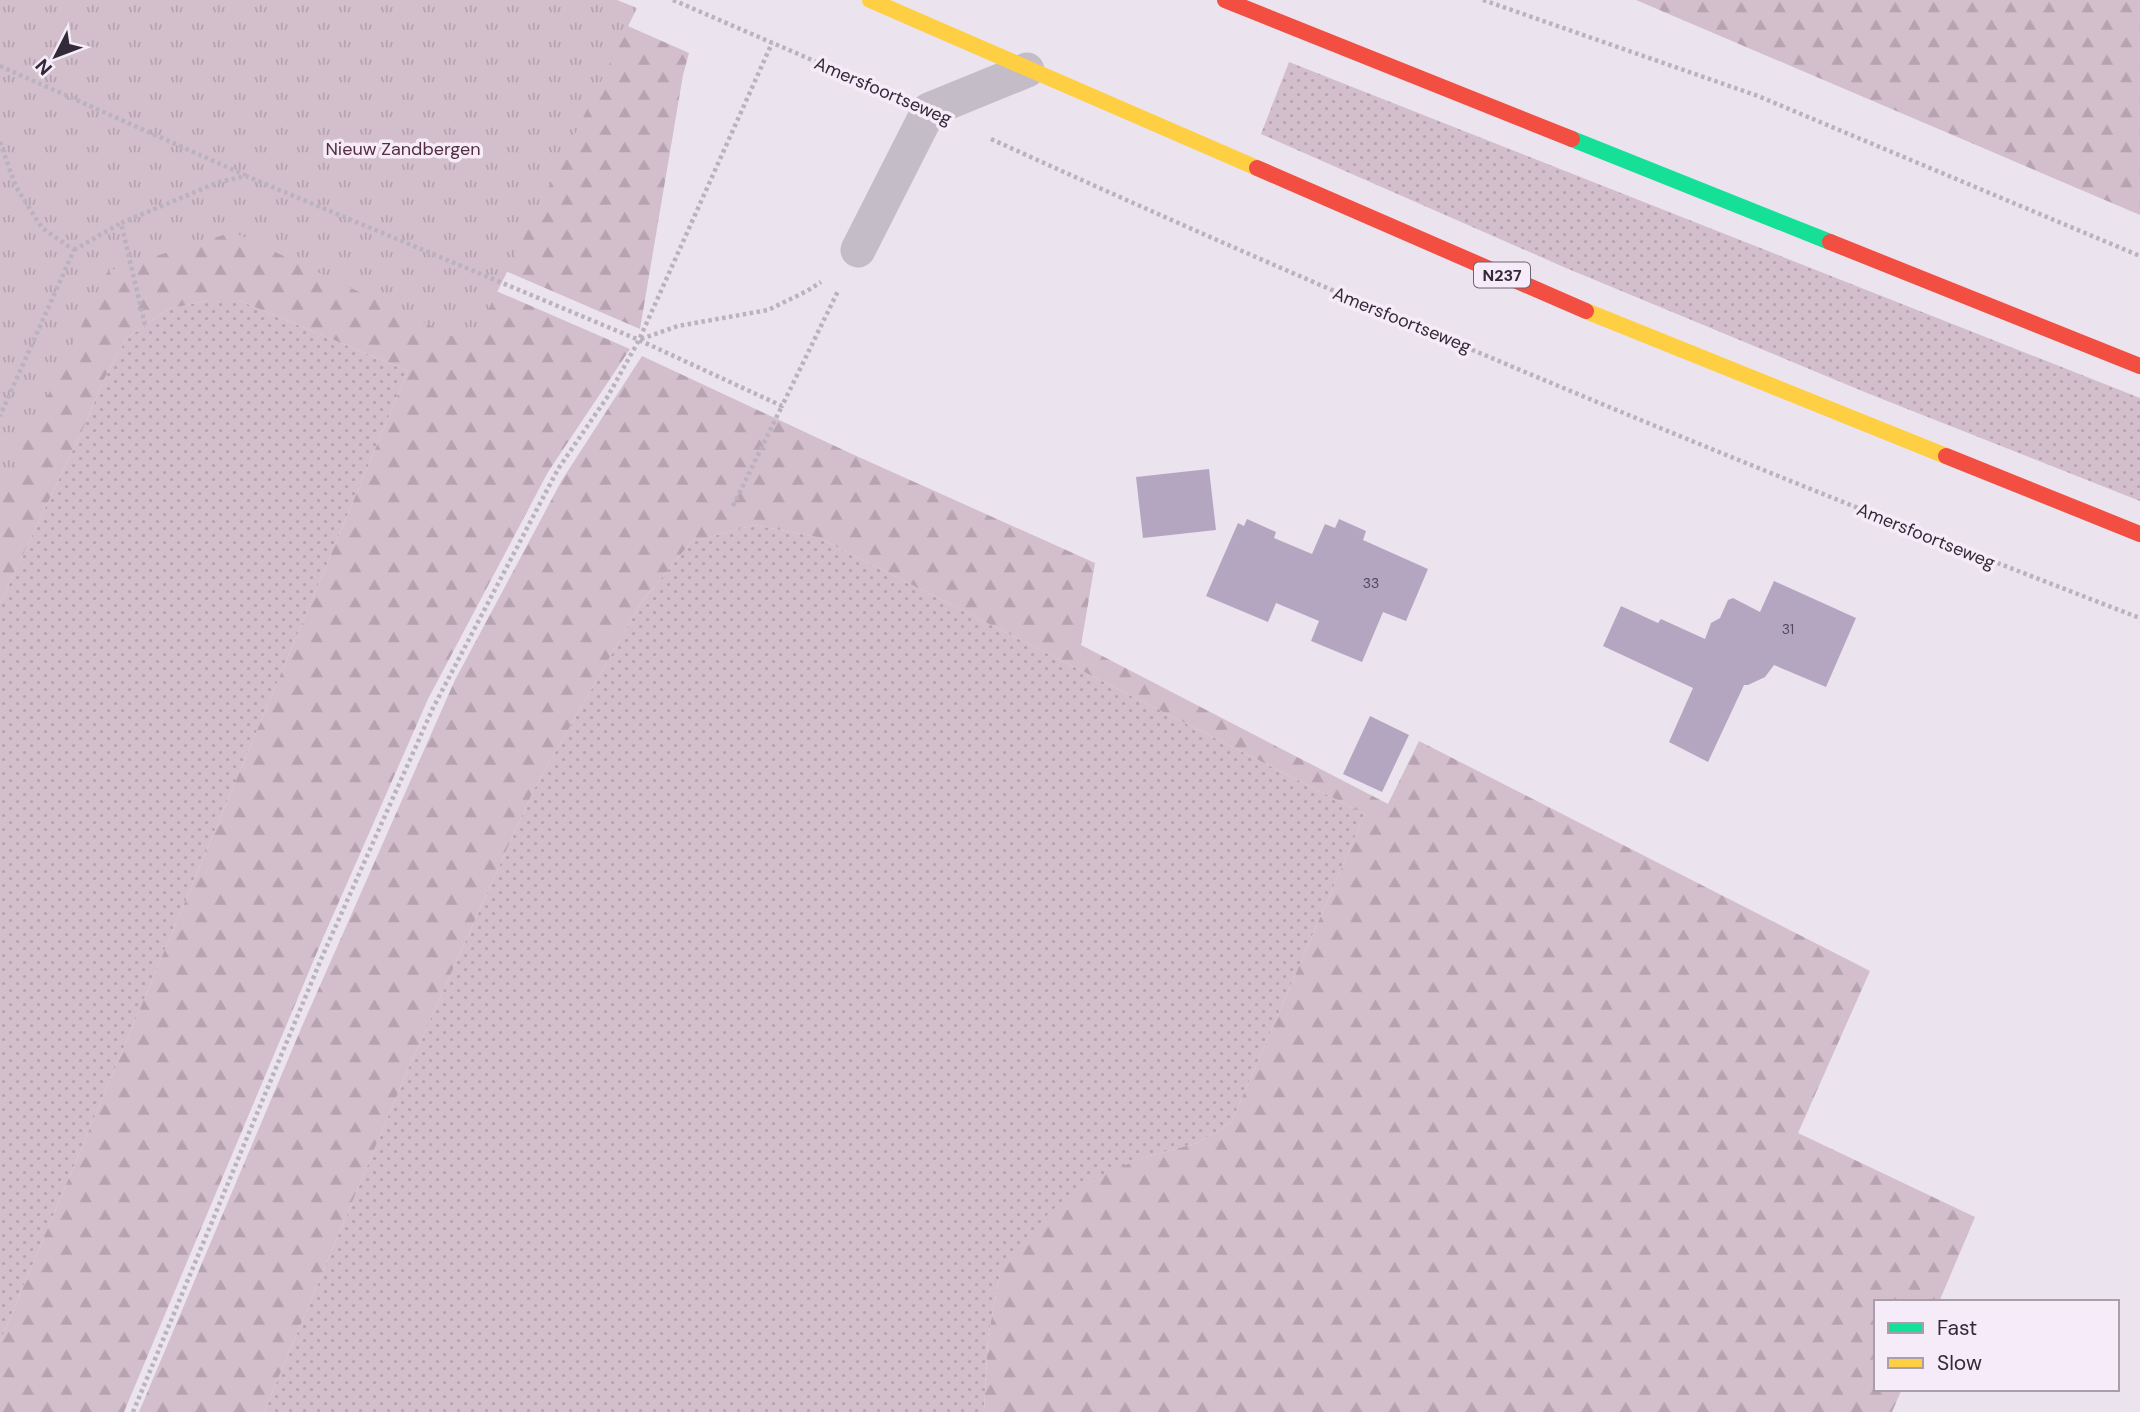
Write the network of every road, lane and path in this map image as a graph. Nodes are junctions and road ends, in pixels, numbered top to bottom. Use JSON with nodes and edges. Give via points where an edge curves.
{"nodes":[{"id":1,"x":673,"y":0,"type":"edge"},
{"id":2,"x":870,"y":0,"type":"edge"},
{"id":3,"x":1225,"y":0,"type":"edge"},
{"id":4,"x":1483,"y":0,"type":"edge"},
{"id":5,"x":772,"y":43,"type":"junction"},
{"id":6,"x":0,"y":66,"type":"edge"},
{"id":7,"x":1027,"y":70,"type":"junction"},
{"id":8,"x":929,"y":110,"type":"junction"},
{"id":9,"x":0,"y":142,"type":"edge"},
{"id":10,"x":246,"y":176,"type":"junction"},
{"id":11,"x":121,"y":223,"type":"junction"},
{"id":12,"x":74,"y":250,"type":"junction"},
{"id":13,"x":858,"y":250,"type":"junction"},
{"id":14,"x":2140,"y":256,"type":"edge"},
{"id":15,"x":145,"y":325,"type":"dead end"},
{"id":16,"x":639,"y":340,"type":"junction"},
{"id":17,"x":2140,"y":366,"type":"edge"},
{"id":18,"x":782,"y":406,"type":"junction"},
{"id":19,"x":0,"y":416,"type":"edge"},
{"id":20,"x":733,"y":506,"type":"dead end"},
{"id":21,"x":2140,"y":534,"type":"edge"},
{"id":22,"x":2140,"y":618,"type":"edge"},
{"id":23,"x":133,"y":1412,"type":"edge"}],
"edges":[{"from":1,"to":5,"type":"path","name":"Amersfoortseweg"},
{"from":2,"to":7,"type":"main road","number":"N237"},
{"from":3,"to":17,"type":"main road"},
{"from":4,"to":14,"type":"path","via":[[1758,96]]},
{"from":5,"to":8,"type":"path","name":"Amersfoortseweg"},
{"from":5,"to":16,"type":"path"},
{"from":6,"to":10,"type":"path"},
{"from":7,"to":8,"type":"lane"},
{"from":7,"to":21,"type":"main road","number":"N237","via":[[1606,320]]},
{"from":8,"to":13,"type":"lane"},
{"from":8,"to":22,"type":"path","name":"Amersfoortseweg","via":[[1332,292],[1902,527]]},
{"from":9,"to":12,"type":"path","via":[[16,187],[42,229]]},
{"from":10,"to":11,"type":"path","via":[[219,181]]},
{"from":10,"to":16,"type":"path"},
{"from":11,"to":12,"type":"path"},
{"from":11,"to":15,"type":"path"},
{"from":12,"to":19,"type":"path"},
{"from":13,"to":16,"type":"path","via":[[834,274],[768,310],[678,326]]},
{"from":13,"to":18,"type":"path"},
{"from":16,"to":18,"type":"path"},
{"from":16,"to":23,"type":"path","via":[[608,396],[558,469],[433,708],[322,957]]},
{"from":18,"to":20,"type":"path"}]}
